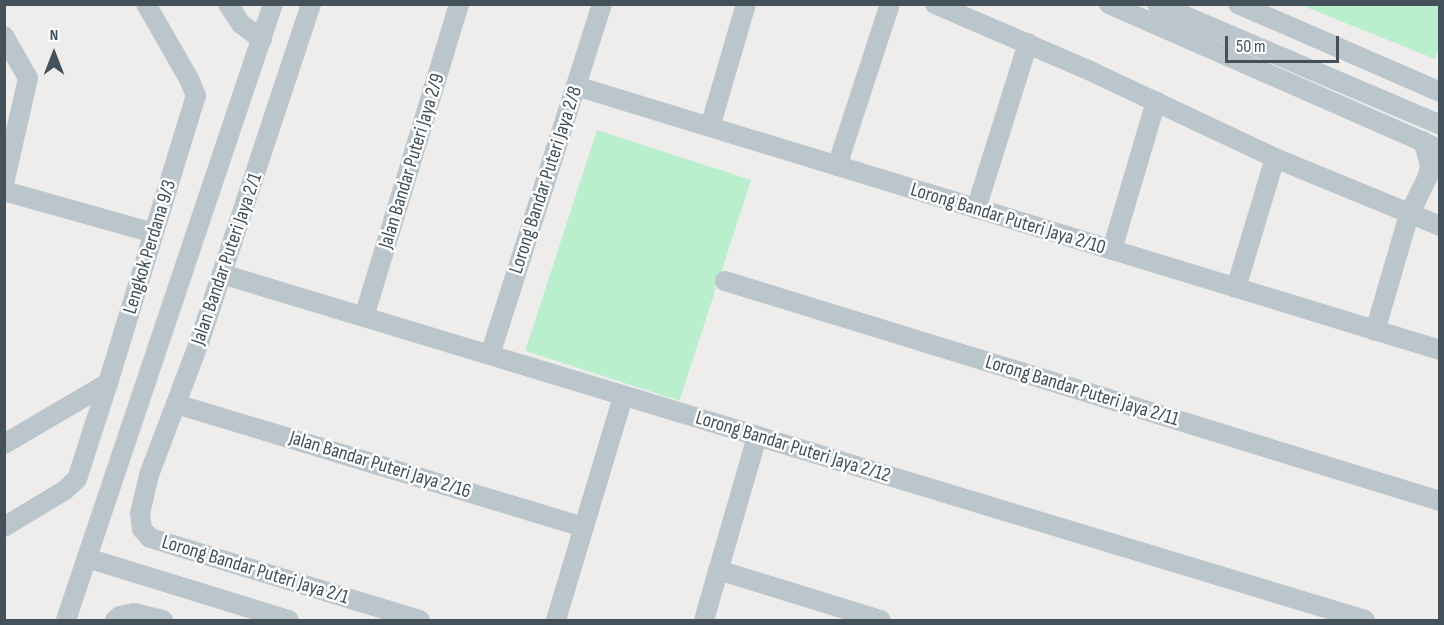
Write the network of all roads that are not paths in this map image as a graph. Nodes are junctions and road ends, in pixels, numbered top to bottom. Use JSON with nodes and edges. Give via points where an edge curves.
{"nodes":[{"id":1,"x":146,"y":4,"type":"edge"},
{"id":2,"x":228,"y":4,"type":"edge"},
{"id":3,"x":273,"y":4,"type":"edge"},
{"id":4,"x":311,"y":4,"type":"edge"},
{"id":5,"x":459,"y":4,"type":"edge"},
{"id":6,"x":602,"y":4,"type":"edge"},
{"id":7,"x":746,"y":4,"type":"edge"},
{"id":8,"x":890,"y":4,"type":"edge"},
{"id":9,"x":935,"y":4,"type":"edge"},
{"id":10,"x":1109,"y":4,"type":"edge"},
{"id":11,"x":1238,"y":4,"type":"edge"},
{"id":12,"x":1161,"y":10,"type":"edge"},
{"id":13,"x":4,"y":36,"type":"edge"},
{"id":14,"x":262,"y":39,"type":"junction"},
{"id":15,"x":1028,"y":43,"type":"junction"},
{"id":16,"x":576,"y":86,"type":"junction"},
{"id":17,"x":1440,"y":92,"type":"edge"},
{"id":18,"x":1156,"y":101,"type":"junction"},
{"id":19,"x":1440,"y":125,"type":"edge"},
{"id":20,"x":710,"y":127,"type":"junction"},
{"id":21,"x":1431,"y":145,"type":"edge"},
{"id":22,"x":1275,"y":158,"type":"junction"},
{"id":23,"x":837,"y":166,"type":"junction"},
{"id":24,"x":4,"y":184,"type":"edge"},
{"id":25,"x":4,"y":191,"type":"edge"},
{"id":26,"x":976,"y":209,"type":"junction"},
{"id":27,"x":1409,"y":215,"type":"junction"},
{"id":28,"x":1440,"y":226,"type":"edge"},
{"id":29,"x":153,"y":233,"type":"junction"},
{"id":30,"x":1112,"y":250,"type":"junction"},
{"id":31,"x":222,"y":274,"type":"junction"},
{"id":32,"x":725,"y":281,"type":"dead end"},
{"id":33,"x":1236,"y":288,"type":"junction"},
{"id":34,"x":364,"y":318,"type":"junction"},
{"id":35,"x":1375,"y":331,"type":"junction"},
{"id":36,"x":1440,"y":350,"type":"edge"},
{"id":37,"x":490,"y":356,"type":"junction"},
{"id":38,"x":108,"y":383,"type":"junction"},
{"id":39,"x":623,"y":396,"type":"junction"},
{"id":40,"x":176,"y":404,"type":"junction"},
{"id":41,"x":757,"y":436,"type":"junction"},
{"id":42,"x":4,"y":444,"type":"edge"},
{"id":43,"x":1440,"y":501,"type":"edge"},
{"id":44,"x":140,"y":513,"type":"joint"},
{"id":45,"x":4,"y":527,"type":"edge"},
{"id":46,"x":584,"y":527,"type":"junction"},
{"id":47,"x":87,"y":558,"type":"junction"},
{"id":48,"x":718,"y":570,"type":"junction"},
{"id":49,"x":66,"y":621,"type":"edge"},
{"id":50,"x":115,"y":621,"type":"edge"},
{"id":51,"x":163,"y":621,"type":"edge"},
{"id":52,"x":289,"y":621,"type":"edge"},
{"id":53,"x":420,"y":621,"type":"edge"},
{"id":54,"x":556,"y":621,"type":"edge"},
{"id":55,"x":704,"y":621,"type":"edge"},
{"id":56,"x":881,"y":621,"type":"edge"},
{"id":57,"x":1365,"y":621,"type":"edge"}],
"edges":[{"from":1,"to":29,"type":"street","name":"Lengkok Perdana 9/3","via":[[195,96]]},
{"from":2,"to":14,"type":"street","via":[[241,24]]},
{"from":3,"to":14,"type":"street"},
{"from":4,"to":31,"type":"street","name":"Jalan Bandar Puteri Jaya 2/1"},
{"from":5,"to":34,"type":"street","name":"Jalan Bandar Puteri Jaya 2/9"},
{"from":6,"to":16,"type":"street","name":"Lorong Bandar Puteri Jaya 2/8"},
{"from":7,"to":20,"type":"street"},
{"from":8,"to":23,"type":"street"},
{"from":9,"to":15,"type":"street"},
{"from":10,"to":12,"type":"street"},
{"from":11,"to":17,"type":"street"},
{"from":12,"to":19,"type":"street"},
{"from":12,"to":21,"type":"street"},
{"from":13,"to":24,"type":"street","via":[[28,78]]},
{"from":14,"to":47,"type":"street"},
{"from":15,"to":18,"type":"street"},
{"from":15,"to":26,"type":"street"},
{"from":16,"to":20,"type":"street","name":"Lorong Bandar Puteri Jaya 2/10"},
{"from":16,"to":37,"type":"street","name":"Lorong Bandar Puteri Jaya 2/8"},
{"from":18,"to":22,"type":"street"},
{"from":18,"to":30,"type":"street"},
{"from":20,"to":23,"type":"street","name":"Lorong Bandar Puteri Jaya 2/10"},
{"from":21,"to":27,"type":"street","via":[[1428,176]]},
{"from":22,"to":27,"type":"street"},
{"from":22,"to":33,"type":"street"},
{"from":23,"to":26,"type":"street","name":"Lorong Bandar Puteri Jaya 2/10"},
{"from":25,"to":29,"type":"street"},
{"from":26,"to":30,"type":"street","name":"Lorong Bandar Puteri Jaya 2/10"},
{"from":27,"to":28,"type":"street"},
{"from":27,"to":35,"type":"street"},
{"from":29,"to":38,"type":"street","name":"Lengkok Perdana 9/3"},
{"from":30,"to":33,"type":"street","name":"Lorong Bandar Puteri Jaya 2/10"},
{"from":31,"to":34,"type":"street","name":"Lorong Bandar Puteri Jaya 2/12"},
{"from":31,"to":40,"type":"street","name":"Jalan Bandar Puteri Jaya 2/1"},
{"from":32,"to":43,"type":"street","name":"Lorong Bandar Puteri Jaya 2/11"},
{"from":33,"to":35,"type":"street","name":"Lorong Bandar Puteri Jaya 2/10"},
{"from":34,"to":37,"type":"street","name":"Lorong Bandar Puteri Jaya 2/12"},
{"from":35,"to":36,"type":"street","name":"Lorong Bandar Puteri Jaya 2/10"},
{"from":37,"to":39,"type":"street","name":"Lorong Bandar Puteri Jaya 2/12"},
{"from":38,"to":42,"type":"street"},
{"from":38,"to":45,"type":"street","name":"Lengkok Perdana 9/3","via":[[77,479]]},
{"from":39,"to":41,"type":"street","name":"Lorong Bandar Puteri Jaya 2/12"},
{"from":39,"to":46,"type":"street"},
{"from":40,"to":44,"type":"street","name":"Jalan Bandar Puteri Jaya 2/1","via":[[149,475]]},
{"from":40,"to":46,"type":"street","name":"Jalan Bandar Puteri Jaya 2/16"},
{"from":41,"to":48,"type":"street"},
{"from":41,"to":57,"type":"street","name":"Lorong Bandar Puteri Jaya 2/12"},
{"from":44,"to":53,"type":"street","name":"Lorong Bandar Puteri Jaya 2/1","via":[[142,529],[150,538]]},
{"from":46,"to":54,"type":"street"},
{"from":47,"to":49,"type":"street"},
{"from":47,"to":52,"type":"street"},
{"from":48,"to":55,"type":"street"},
{"from":48,"to":56,"type":"street"},
{"from":50,"to":51,"type":"street","via":[[134,614]]}]}
